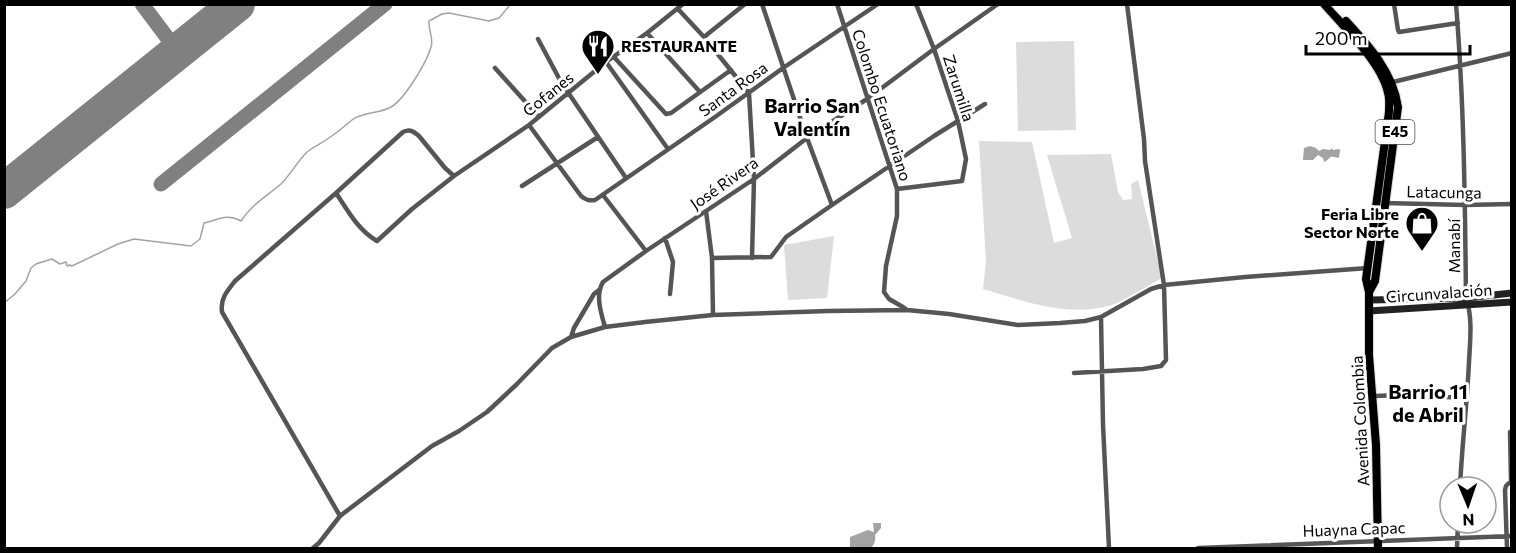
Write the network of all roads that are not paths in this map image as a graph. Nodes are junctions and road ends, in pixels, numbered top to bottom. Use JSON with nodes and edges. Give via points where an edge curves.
{"nodes":[{"id":1,"x":683,"y":4,"type":"edge"},
{"id":2,"x":745,"y":4,"type":"edge"},
{"id":3,"x":762,"y":4,"type":"edge"},
{"id":4,"x":837,"y":4,"type":"edge"},
{"id":5,"x":878,"y":4,"type":"edge"},
{"id":6,"x":916,"y":4,"type":"edge"},
{"id":7,"x":998,"y":4,"type":"edge"},
{"id":8,"x":1127,"y":4,"type":"edge"},
{"id":9,"x":1324,"y":4,"type":"edge"},
{"id":10,"x":1330,"y":4,"type":"edge"},
{"id":11,"x":1394,"y":4,"type":"edge"},
{"id":12,"x":1456,"y":4,"type":"edge"},
{"id":13,"x":678,"y":9,"type":"junction"},
{"id":14,"x":1458,"y":22,"type":"junction"},
{"id":15,"x":844,"y":26,"type":"junction"},
{"id":16,"x":647,"y":33,"type":"junction"},
{"id":17,"x":704,"y":37,"type":"junction"},
{"id":18,"x":538,"y":39,"type":"dead end"},
{"id":19,"x":934,"y":49,"type":"junction"},
{"id":20,"x":1512,"y":53,"type":"edge"},
{"id":21,"x":614,"y":56,"type":"junction"},
{"id":22,"x":606,"y":62,"type":"junction"},
{"id":23,"x":1460,"y":66,"type":"junction"},
{"id":24,"x":495,"y":68,"type":"dead end"},
{"id":25,"x":783,"y":68,"type":"junction"},
{"id":26,"x":731,"y":70,"type":"junction"},
{"id":27,"x":1389,"y":83,"type":"junction"},
{"id":28,"x":700,"y":92,"type":"junction"},
{"id":29,"x":568,"y":93,"type":"junction"},
{"id":30,"x":749,"y":93,"type":"junction"},
{"id":31,"x":867,"y":99,"type":"junction"},
{"id":32,"x":985,"y":104,"type":"dead end"},
{"id":33,"x":539,"y":117,"type":"junction"},
{"id":34,"x":958,"y":121,"type":"junction"},
{"id":35,"x":529,"y":125,"type":"junction"},
{"id":36,"x":598,"y":136,"type":"junction"},
{"id":37,"x":807,"y":138,"type":"junction"},
{"id":38,"x":668,"y":149,"type":"junction"},
{"id":39,"x":556,"y":164,"type":"junction"},
{"id":40,"x":890,"y":166,"type":"junction"},
{"id":41,"x":454,"y":176,"type":"junction"},
{"id":42,"x":626,"y":178,"type":"junction"},
{"id":43,"x":754,"y":179,"type":"junction"},
{"id":44,"x":522,"y":186,"type":"dead end"},
{"id":45,"x":897,"y":189,"type":"junction"},
{"id":46,"x":336,"y":193,"type":"junction"},
{"id":47,"x":603,"y":195,"type":"junction"},
{"id":48,"x":1381,"y":202,"type":"junction"},
{"id":49,"x":1512,"y":204,"type":"edge"},
{"id":50,"x":832,"y":205,"type":"junction"},
{"id":51,"x":1465,"y":205,"type":"junction"},
{"id":52,"x":706,"y":211,"type":"junction"},
{"id":53,"x":665,"y":238,"type":"junction"},
{"id":54,"x":646,"y":251,"type":"junction"},
{"id":55,"x":712,"y":258,"type":"junction"},
{"id":56,"x":752,"y":258,"type":"junction"},
{"id":57,"x":1372,"y":268,"type":"junction"},
{"id":58,"x":1164,"y":285,"type":"junction"},
{"id":59,"x":599,"y":290,"type":"junction"},
{"id":60,"x":1512,"y":293,"type":"edge"},
{"id":61,"x":670,"y":294,"type":"dead end"},
{"id":62,"x":1370,"y":296,"type":"junction"},
{"id":63,"x":1467,"y":301,"type":"junction"},
{"id":64,"x":1512,"y":302,"type":"edge"},
{"id":65,"x":907,"y":310,"type":"junction"},
{"id":66,"x":1369,"y":311,"type":"junction"},
{"id":67,"x":713,"y":315,"type":"junction"},
{"id":68,"x":1101,"y":317,"type":"junction"},
{"id":69,"x":604,"y":327,"type":"junction"},
{"id":70,"x":571,"y":337,"type":"junction"},
{"id":71,"x":1102,"y":371,"type":"junction"},
{"id":72,"x":1074,"y":373,"type":"dead end"},
{"id":73,"x":1372,"y":396,"type":"junction"},
{"id":74,"x":1466,"y":398,"type":"junction"},
{"id":75,"x":1510,"y":432,"type":"dead end"},
{"id":76,"x":1461,"y":475,"type":"edge"},
{"id":77,"x":1511,"y":481,"type":"edge"},
{"id":78,"x":340,"y":516,"type":"junction"},
{"id":79,"x":1457,"y":535,"type":"edge"},
{"id":80,"x":1509,"y":536,"type":"edge"},
{"id":81,"x":1457,"y":538,"type":"junction"},
{"id":82,"x":1378,"y":544,"type":"edge"},
{"id":83,"x":313,"y":549,"type":"edge"},
{"id":84,"x":1109,"y":549,"type":"edge"},
{"id":85,"x":1198,"y":549,"type":"edge"},
{"id":86,"x":1457,"y":549,"type":"edge"},
{"id":87,"x":1507,"y":549,"type":"edge"}],
"edges":[{"from":1,"to":13,"type":"street","name":"Cofanes"},
{"from":2,"to":17,"type":"street"},
{"from":3,"to":25,"type":"street"},
{"from":4,"to":15,"type":"street","name":"Colombo Ecuatoriano"},
{"from":5,"to":15,"type":"street","name":"Santa Rosa"},
{"from":6,"to":19,"type":"street","name":"Zarumilla"},
{"from":7,"to":19,"type":"street","name":"José Rivera"},
{"from":8,"to":58,"type":"street"},
{"from":9,"to":27,"type":"main road","name":"Avenida Colombia","number":"E45"},
{"from":10,"to":27,"type":"main road","name":"Avenida Colombia","number":"E45","via":[[1377,57]]},
{"from":11,"to":14,"type":"street","via":[[1399,32]]},
{"from":12,"to":14,"type":"street","name":"Manabí"},
{"from":13,"to":16,"type":"street","name":"Cofanes"},
{"from":13,"to":17,"type":"street"},
{"from":14,"to":23,"type":"street","name":"Manabí"},
{"from":15,"to":25,"type":"street","name":"Santa Rosa"},
{"from":15,"to":31,"type":"street","name":"Colombo Ecuatoriano"},
{"from":16,"to":21,"type":"street","name":"Cofanes"},
{"from":16,"to":28,"type":"street"},
{"from":17,"to":26,"type":"street"},
{"from":18,"to":29,"type":"street"},
{"from":19,"to":31,"type":"street","name":"José Rivera"},
{"from":19,"to":34,"type":"street","name":"Zarumilla"},
{"from":20,"to":23,"type":"street"},
{"from":21,"to":22,"type":"street","name":"Cofanes"},
{"from":21,"to":28,"type":"street","via":[[666,114]]},
{"from":22,"to":29,"type":"street","name":"Cofanes"},
{"from":22,"to":38,"type":"street"},
{"from":23,"to":27,"type":"street"},
{"from":23,"to":51,"type":"street","name":"Manabí"},
{"from":24,"to":33,"type":"street"},
{"from":25,"to":30,"type":"street","name":"Santa Rosa"},
{"from":25,"to":37,"type":"street"},
{"from":26,"to":28,"type":"street"},
{"from":26,"to":30,"type":"street"},
{"from":27,"to":48,"type":"main road","name":"Avenida Colombia","number":"E45"},
{"from":29,"to":33,"type":"street","name":"Cofanes"},
{"from":29,"to":36,"type":"street"},
{"from":30,"to":38,"type":"street","name":"Santa Rosa"},
{"from":30,"to":43,"type":"street"},
{"from":31,"to":37,"type":"street","name":"José Rivera"},
{"from":31,"to":40,"type":"street","name":"Colombo Ecuatoriano"},
{"from":32,"to":34,"type":"street"},
{"from":33,"to":35,"type":"street","name":"Cofanes"},
{"from":34,"to":40,"type":"street"},
{"from":34,"to":45,"type":"street","name":"Zarumilla","via":[[966,159],[962,181]]},
{"from":35,"to":39,"type":"street"},
{"from":35,"to":41,"type":"street","name":"Cofanes"},
{"from":36,"to":39,"type":"street"},
{"from":36,"to":42,"type":"street"},
{"from":37,"to":43,"type":"street","name":"José Rivera"},
{"from":37,"to":50,"type":"street"},
{"from":38,"to":42,"type":"street","name":"Santa Rosa"},
{"from":39,"to":44,"type":"street"},
{"from":39,"to":47,"type":"street","via":[[585,200]]},
{"from":40,"to":45,"type":"street","name":"Colombo Ecuatoriano"},
{"from":40,"to":50,"type":"street"},
{"from":41,"to":46,"type":"street","via":[[419,136],[408,130]]},
{"from":41,"to":46,"type":"street","name":"Cofanes","via":[[377,241],[354,221]]},
{"from":42,"to":47,"type":"street","name":"Santa Rosa"},
{"from":43,"to":52,"type":"street","name":"José Rivera"},
{"from":43,"to":56,"type":"street"},
{"from":45,"to":65,"type":"street","name":"Colombo Ecuatoriano","via":[[897,216],[884,292]]},
{"from":46,"to":78,"type":"street","via":[[235,281],[221,303],[222,312]]},
{"from":47,"to":54,"type":"street"},
{"from":48,"to":51,"type":"street","name":"Latacunga"},
{"from":48,"to":57,"type":"main road","name":"Avenida Colombia","number":"E45"},
{"from":49,"to":51,"type":"street","name":"Latacunga"},
{"from":50,"to":56,"type":"street","via":[[786,237],[771,257]]},
{"from":51,"to":63,"type":"street","name":"Manabí"},
{"from":52,"to":53,"type":"street","name":"José Rivera"},
{"from":52,"to":55,"type":"street"},
{"from":53,"to":54,"type":"street","name":"José Rivera"},
{"from":53,"to":61,"type":"street","via":[[673,262]]},
{"from":54,"to":59,"type":"street","name":"José Rivera","via":[[603,282]]},
{"from":55,"to":56,"type":"street"},
{"from":55,"to":67,"type":"street"},
{"from":57,"to":58,"type":"street"},
{"from":57,"to":62,"type":"main road","name":"Avenida Colombia","number":"E45","via":[[1366,279]]},
{"from":58,"to":68,"type":"street"},
{"from":58,"to":71,"type":"street","via":[[1166,360],[1149,369]]},
{"from":59,"to":69,"type":"street"},
{"from":59,"to":70,"type":"street","name":"José Rivera"},
{"from":60,"to":63,"type":"main road","name":"Circunvalación"},
{"from":62,"to":63,"type":"main road","name":"Circunvalación"},
{"from":62,"to":66,"type":"main road","name":"Avenida Colombia","number":"E45"},
{"from":63,"to":64,"type":"main road","name":"Circunvalación"},
{"from":63,"to":66,"type":"main road","name":"Circunvalación"},
{"from":63,"to":74,"type":"street","name":"Manabí","via":[[1470,327]]},
{"from":65,"to":67,"type":"street"},
{"from":65,"to":68,"type":"street","via":[[1017,325]]},
{"from":66,"to":73,"type":"main road","name":"Avenida Colombia","number":"E45"},
{"from":67,"to":69,"type":"street"},
{"from":68,"to":71,"type":"street"},
{"from":69,"to":70,"type":"street"},
{"from":70,"to":78,"type":"street","via":[[552,348],[487,412],[432,446]]},
{"from":71,"to":72,"type":"street"},
{"from":71,"to":84,"type":"street"},
{"from":73,"to":74,"type":"street"},
{"from":73,"to":82,"type":"main road","name":"Avenida Colombia","number":"E45"},
{"from":74,"to":76,"type":"street","name":"Manabí"},
{"from":75,"to":77,"type":"street"},
{"from":77,"to":80,"type":"street","via":[[1505,490]]},
{"from":78,"to":83,"type":"street"},
{"from":79,"to":81,"type":"street"},
{"from":80,"to":81,"type":"street","name":"Huayna Capac"},
{"from":80,"to":87,"type":"street"},
{"from":81,"to":82,"type":"street","name":"Huayna Capac"},
{"from":81,"to":86,"type":"street"},
{"from":82,"to":85,"type":"street","name":"Huayna Capac"}]}
